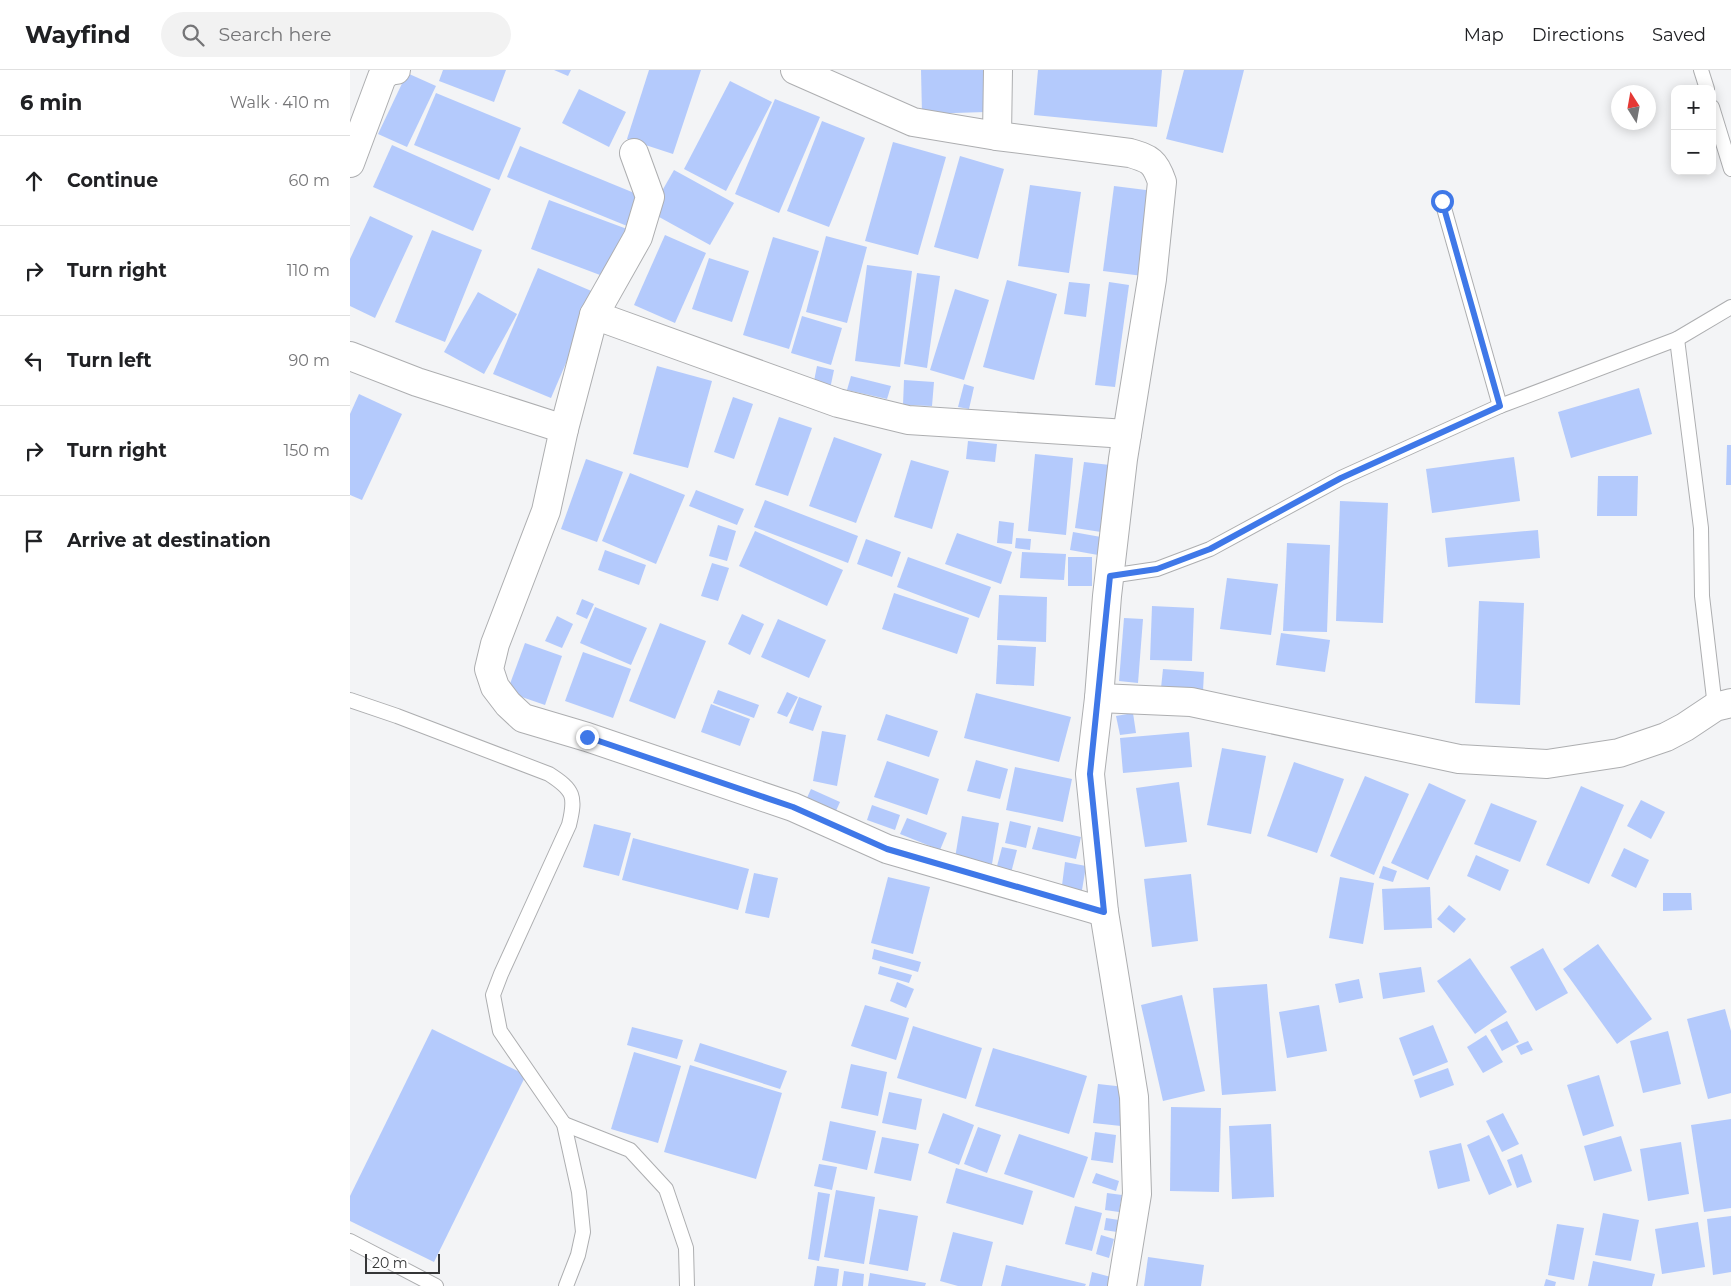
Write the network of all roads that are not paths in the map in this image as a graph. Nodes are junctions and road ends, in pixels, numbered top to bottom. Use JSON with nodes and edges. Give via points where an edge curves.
{"nodes":[{"id":1,"x":396,"y":70,"type":"edge"},
{"id":2,"x":795,"y":70,"type":"edge"},
{"id":3,"x":998,"y":70,"type":"edge"},
{"id":4,"x":1701,"y":70,"type":"edge"},
{"id":5,"x":1706,"y":85,"type":"edge"},
{"id":6,"x":1716,"y":120,"type":"edge"},
{"id":7,"x":997,"y":136,"type":"junction"},
{"id":8,"x":634,"y":153,"type":"dead end"},
{"id":9,"x":350,"y":162,"type":"edge"},
{"id":10,"x":1731,"y":169,"type":"edge"},
{"id":11,"x":1442,"y":201,"type":"dead end"},
{"id":12,"x":1731,"y":307,"type":"edge"},
{"id":13,"x":594,"y":315,"type":"junction"},
{"id":14,"x":1677,"y":339,"type":"junction"},
{"id":15,"x":350,"y":356,"type":"edge"},
{"id":16,"x":1500,"y":406,"type":"junction"},
{"id":17,"x":564,"y":429,"type":"junction"},
{"id":18,"x":1127,"y":434,"type":"junction"},
{"id":19,"x":1110,"y":576,"type":"junction"},
{"id":20,"x":1099,"y":698,"type":"junction"},
{"id":21,"x":350,"y":700,"type":"edge"},
{"id":22,"x":1723,"y":705,"type":"edge"},
{"id":23,"x":1104,"y":912,"type":"junction"},
{"id":24,"x":564,"y":1124,"type":"junction"},
{"id":25,"x":350,"y":1241,"type":"edge"},
{"id":26,"x":434,"y":1286,"type":"edge"},
{"id":27,"x":566,"y":1286,"type":"edge"},
{"id":28,"x":687,"y":1286,"type":"edge"},
{"id":29,"x":1122,"y":1286,"type":"edge"}],
"edges":[{"from":1,"to":9,"type":"street","via":[[382,77]]},
{"from":2,"to":7,"type":"street","via":[[914,122]]},
{"from":3,"to":7,"type":"street"},
{"from":4,"to":5,"type":"lane"},
{"from":6,"to":10,"type":"lane"},
{"from":7,"to":18,"type":"street","via":[[1130,153],[1147,158],[1157,167],[1162,182],[1159,222]]},
{"from":8,"to":13,"type":"street","via":[[650,197],[638,237]]},
{"from":11,"to":16,"type":"lane"},
{"from":12,"to":14,"type":"lane"},
{"from":13,"to":17,"type":"street"},
{"from":13,"to":18,"type":"street","via":[[838,403],[908,420]]},
{"from":14,"to":16,"type":"lane"},
{"from":14,"to":22,"type":"lane","via":[[1701,528],[1702,596]]},
{"from":15,"to":17,"type":"street","via":[[417,382]]},
{"from":16,"to":19,"type":"lane","via":[[1341,478],[1210,549],[1157,569]]},
{"from":17,"to":23,"type":"street","via":[[546,511],[495,644],[489,669],[495,687],[523,718],[793,807],[887,849]]},
{"from":18,"to":19,"type":"street"},
{"from":19,"to":20,"type":"street"},
{"from":20,"to":22,"type":"street","via":[[1191,702],[1459,759],[1547,764],[1619,753],[1666,737]]},
{"from":20,"to":23,"type":"street","via":[[1090,774]]},
{"from":21,"to":24,"type":"lane","via":[[548,774],[565,785],[573,796],[569,825],[493,995],[500,1031]]},
{"from":23,"to":29,"type":"street","via":[[1134,1097],[1137,1194]]},
{"from":24,"to":27,"type":"lane","via":[[580,1192],[582,1232],[578,1255]]},
{"from":24,"to":28,"type":"lane","via":[[630,1150],[666,1189],[686,1248]]},
{"from":25,"to":26,"type":"lane"}]}
